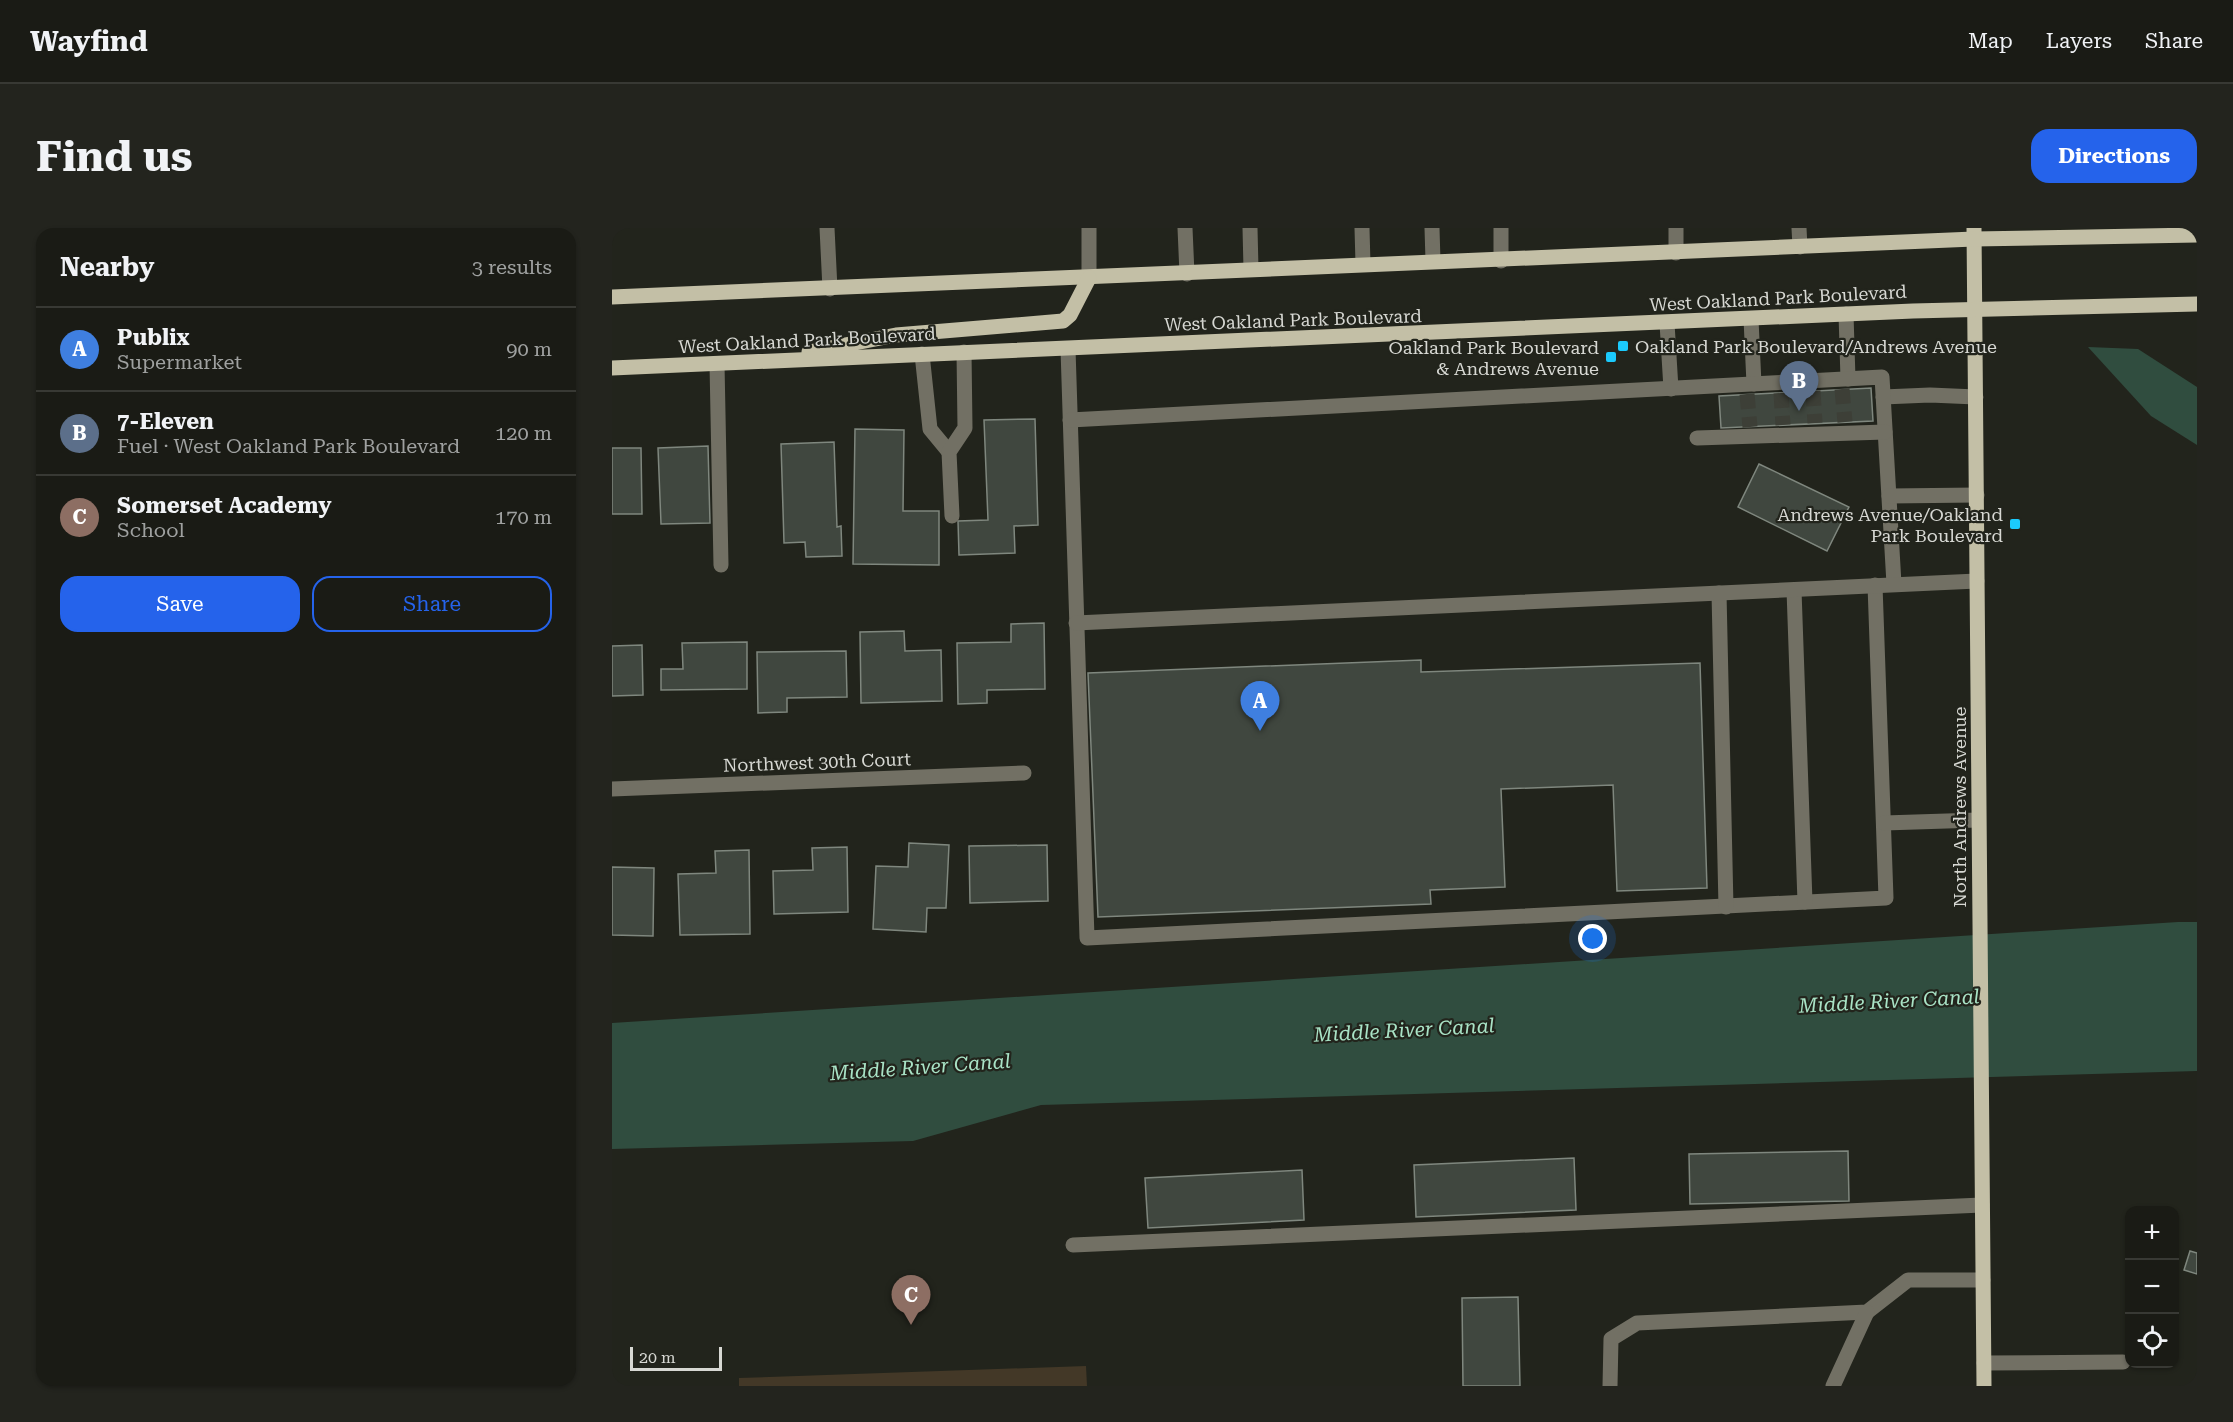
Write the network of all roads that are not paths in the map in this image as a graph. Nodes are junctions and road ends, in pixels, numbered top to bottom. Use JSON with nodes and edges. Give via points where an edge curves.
{"nodes":[{"id":1,"x":827,"y":228,"type":"edge"},
{"id":2,"x":1089,"y":228,"type":"edge"},
{"id":3,"x":1185,"y":228,"type":"edge"},
{"id":4,"x":1250,"y":228,"type":"edge"},
{"id":5,"x":1362,"y":228,"type":"edge"},
{"id":6,"x":1432,"y":228,"type":"edge"},
{"id":7,"x":1501,"y":228,"type":"edge"},
{"id":8,"x":1676,"y":228,"type":"edge"},
{"id":9,"x":1799,"y":228,"type":"edge"},
{"id":10,"x":1974,"y":234,"type":"edge"},
{"id":11,"x":2197,"y":235,"type":"edge"},
{"id":12,"x":1800,"y":247,"type":"junction"},
{"id":13,"x":1676,"y":253,"type":"junction"},
{"id":14,"x":1433,"y":261,"type":"junction"},
{"id":15,"x":1501,"y":261,"type":"junction"},
{"id":16,"x":1363,"y":264,"type":"junction"},
{"id":17,"x":1251,"y":269,"type":"junction"},
{"id":18,"x":1187,"y":274,"type":"junction"},
{"id":19,"x":1089,"y":278,"type":"junction"},
{"id":20,"x":830,"y":290,"type":"junction"},
{"id":21,"x":612,"y":297,"type":"edge"},
{"id":22,"x":2197,"y":304,"type":"edge"},
{"id":23,"x":1975,"y":308,"type":"junction"},
{"id":24,"x":1846,"y":314,"type":"junction"},
{"id":25,"x":1751,"y":318,"type":"junction"},
{"id":26,"x":1667,"y":323,"type":"junction"},
{"id":27,"x":1068,"y":349,"type":"junction"},
{"id":28,"x":964,"y":352,"type":"junction"},
{"id":29,"x":922,"y":354,"type":"junction"},
{"id":30,"x":762,"y":361,"type":"junction"},
{"id":31,"x":717,"y":364,"type":"junction"},
{"id":32,"x":612,"y":368,"type":"edge"},
{"id":33,"x":1844,"y":382,"type":"junction"},
{"id":34,"x":1749,"y":388,"type":"junction"},
{"id":35,"x":1671,"y":389,"type":"junction"},
{"id":36,"x":1883,"y":397,"type":"junction"},
{"id":37,"x":1976,"y":397,"type":"junction"},
{"id":38,"x":1070,"y":420,"type":"junction"},
{"id":39,"x":1885,"y":432,"type":"junction"},
{"id":40,"x":1698,"y":438,"type":"dead end"},
{"id":41,"x":949,"y":452,"type":"junction"},
{"id":42,"x":1977,"y":495,"type":"junction"},
{"id":43,"x":1889,"y":496,"type":"junction"},
{"id":44,"x":952,"y":516,"type":"dead end"},
{"id":45,"x":722,"y":565,"type":"dead end"},
{"id":46,"x":1977,"y":581,"type":"junction"},
{"id":47,"x":1894,"y":584,"type":"junction"},
{"id":48,"x":1875,"y":585,"type":"junction"},
{"id":49,"x":1794,"y":590,"type":"junction"},
{"id":50,"x":1719,"y":593,"type":"junction"},
{"id":51,"x":1076,"y":623,"type":"junction"},
{"id":52,"x":1024,"y":773,"type":"dead end"},
{"id":53,"x":612,"y":789,"type":"edge"},
{"id":54,"x":1978,"y":820,"type":"junction"},
{"id":55,"x":1884,"y":823,"type":"junction"},
{"id":56,"x":1805,"y":902,"type":"junction"},
{"id":57,"x":1726,"y":907,"type":"junction"},
{"id":58,"x":1982,"y":1205,"type":"junction"},
{"id":59,"x":1073,"y":1245,"type":"dead end"},
{"id":60,"x":1983,"y":1280,"type":"junction"},
{"id":61,"x":1867,"y":1312,"type":"junction"},
{"id":62,"x":2123,"y":1362,"type":"dead end"},
{"id":63,"x":1983,"y":1363,"type":"junction"},
{"id":64,"x":1610,"y":1386,"type":"edge"},
{"id":65,"x":1833,"y":1386,"type":"edge"},
{"id":66,"x":1984,"y":1386,"type":"edge"}],
"edges":[{"from":1,"to":20,"type":"street"},
{"from":2,"to":19,"type":"street"},
{"from":3,"to":18,"type":"street"},
{"from":4,"to":17,"type":"street"},
{"from":5,"to":16,"type":"street"},
{"from":6,"to":14,"type":"street"},
{"from":7,"to":15,"type":"street"},
{"from":8,"to":13,"type":"street"},
{"from":9,"to":12,"type":"street"},
{"from":10,"to":11,"type":"main road"},
{"from":10,"to":12,"type":"main road"},
{"from":10,"to":23,"type":"main road","name":"North Andrews Avenue"},
{"from":12,"to":13,"type":"main road"},
{"from":13,"to":15,"type":"main road"},
{"from":14,"to":15,"type":"main road"},
{"from":14,"to":16,"type":"main road"},
{"from":16,"to":17,"type":"main road"},
{"from":17,"to":18,"type":"main road"},
{"from":18,"to":19,"type":"main road"},
{"from":19,"to":20,"type":"main road"},
{"from":19,"to":30,"type":"main road","via":[[1063,321],[896,335]]},
{"from":20,"to":21,"type":"main road"},
{"from":22,"to":23,"type":"main road","name":"West Oakland Park Boulevard"},
{"from":23,"to":24,"type":"main road","name":"West Oakland Park Boulevard"},
{"from":23,"to":37,"type":"main road","name":"North Andrews Avenue"},
{"from":24,"to":25,"type":"main road","name":"West Oakland Park Boulevard"},
{"from":24,"to":33,"type":"street"},
{"from":25,"to":26,"type":"main road","name":"West Oakland Park Boulevard"},
{"from":25,"to":34,"type":"street"},
{"from":26,"to":27,"type":"main road","name":"West Oakland Park Boulevard"},
{"from":26,"to":35,"type":"street"},
{"from":27,"to":28,"type":"main road","name":"West Oakland Park Boulevard"},
{"from":27,"to":38,"type":"street"},
{"from":28,"to":29,"type":"main road","name":"West Oakland Park Boulevard"},
{"from":28,"to":41,"type":"street","via":[[965,428]]},
{"from":29,"to":30,"type":"main road","name":"West Oakland Park Boulevard"},
{"from":29,"to":41,"type":"street","via":[[930,429]]},
{"from":30,"to":31,"type":"main road","name":"West Oakland Park Boulevard"},
{"from":31,"to":32,"type":"main road","name":"West Oakland Park Boulevard"},
{"from":31,"to":45,"type":"street"},
{"from":33,"to":34,"type":"street"},
{"from":33,"to":36,"type":"street","via":[[1882,377]]},
{"from":34,"to":35,"type":"street"},
{"from":35,"to":38,"type":"street"},
{"from":36,"to":37,"type":"street"},
{"from":36,"to":39,"type":"street"},
{"from":37,"to":42,"type":"main road","name":"North Andrews Avenue"},
{"from":38,"to":51,"type":"street"},
{"from":39,"to":40,"type":"street","via":[[1846,428],[1783,430]]},
{"from":39,"to":43,"type":"street"},
{"from":41,"to":44,"type":"street"},
{"from":42,"to":43,"type":"street"},
{"from":42,"to":46,"type":"main road","name":"North Andrews Avenue"},
{"from":43,"to":47,"type":"street"},
{"from":46,"to":47,"type":"street"},
{"from":46,"to":54,"type":"main road","name":"North Andrews Avenue"},
{"from":47,"to":48,"type":"street"},
{"from":48,"to":49,"type":"street"},
{"from":48,"to":55,"type":"street"},
{"from":49,"to":50,"type":"street"},
{"from":49,"to":56,"type":"street"},
{"from":50,"to":51,"type":"street"},
{"from":50,"to":57,"type":"street"},
{"from":51,"to":57,"type":"street","via":[[1087,938]]},
{"from":52,"to":53,"type":"street","name":"Northwest 30th Court"},
{"from":54,"to":55,"type":"street"},
{"from":54,"to":58,"type":"main road","name":"North Andrews Avenue"},
{"from":55,"to":56,"type":"street","via":[[1886,898]]},
{"from":56,"to":57,"type":"street"},
{"from":58,"to":59,"type":"street"},
{"from":58,"to":60,"type":"main road","name":"North Andrews Avenue"},
{"from":60,"to":61,"type":"street","via":[[1908,1280]]},
{"from":60,"to":63,"type":"main road","name":"North Andrews Avenue"},
{"from":61,"to":64,"type":"street","via":[[1637,1323],[1611,1339]]},
{"from":61,"to":65,"type":"street"},
{"from":62,"to":63,"type":"street"},
{"from":63,"to":66,"type":"main road","name":"North Andrews Avenue"}]}
